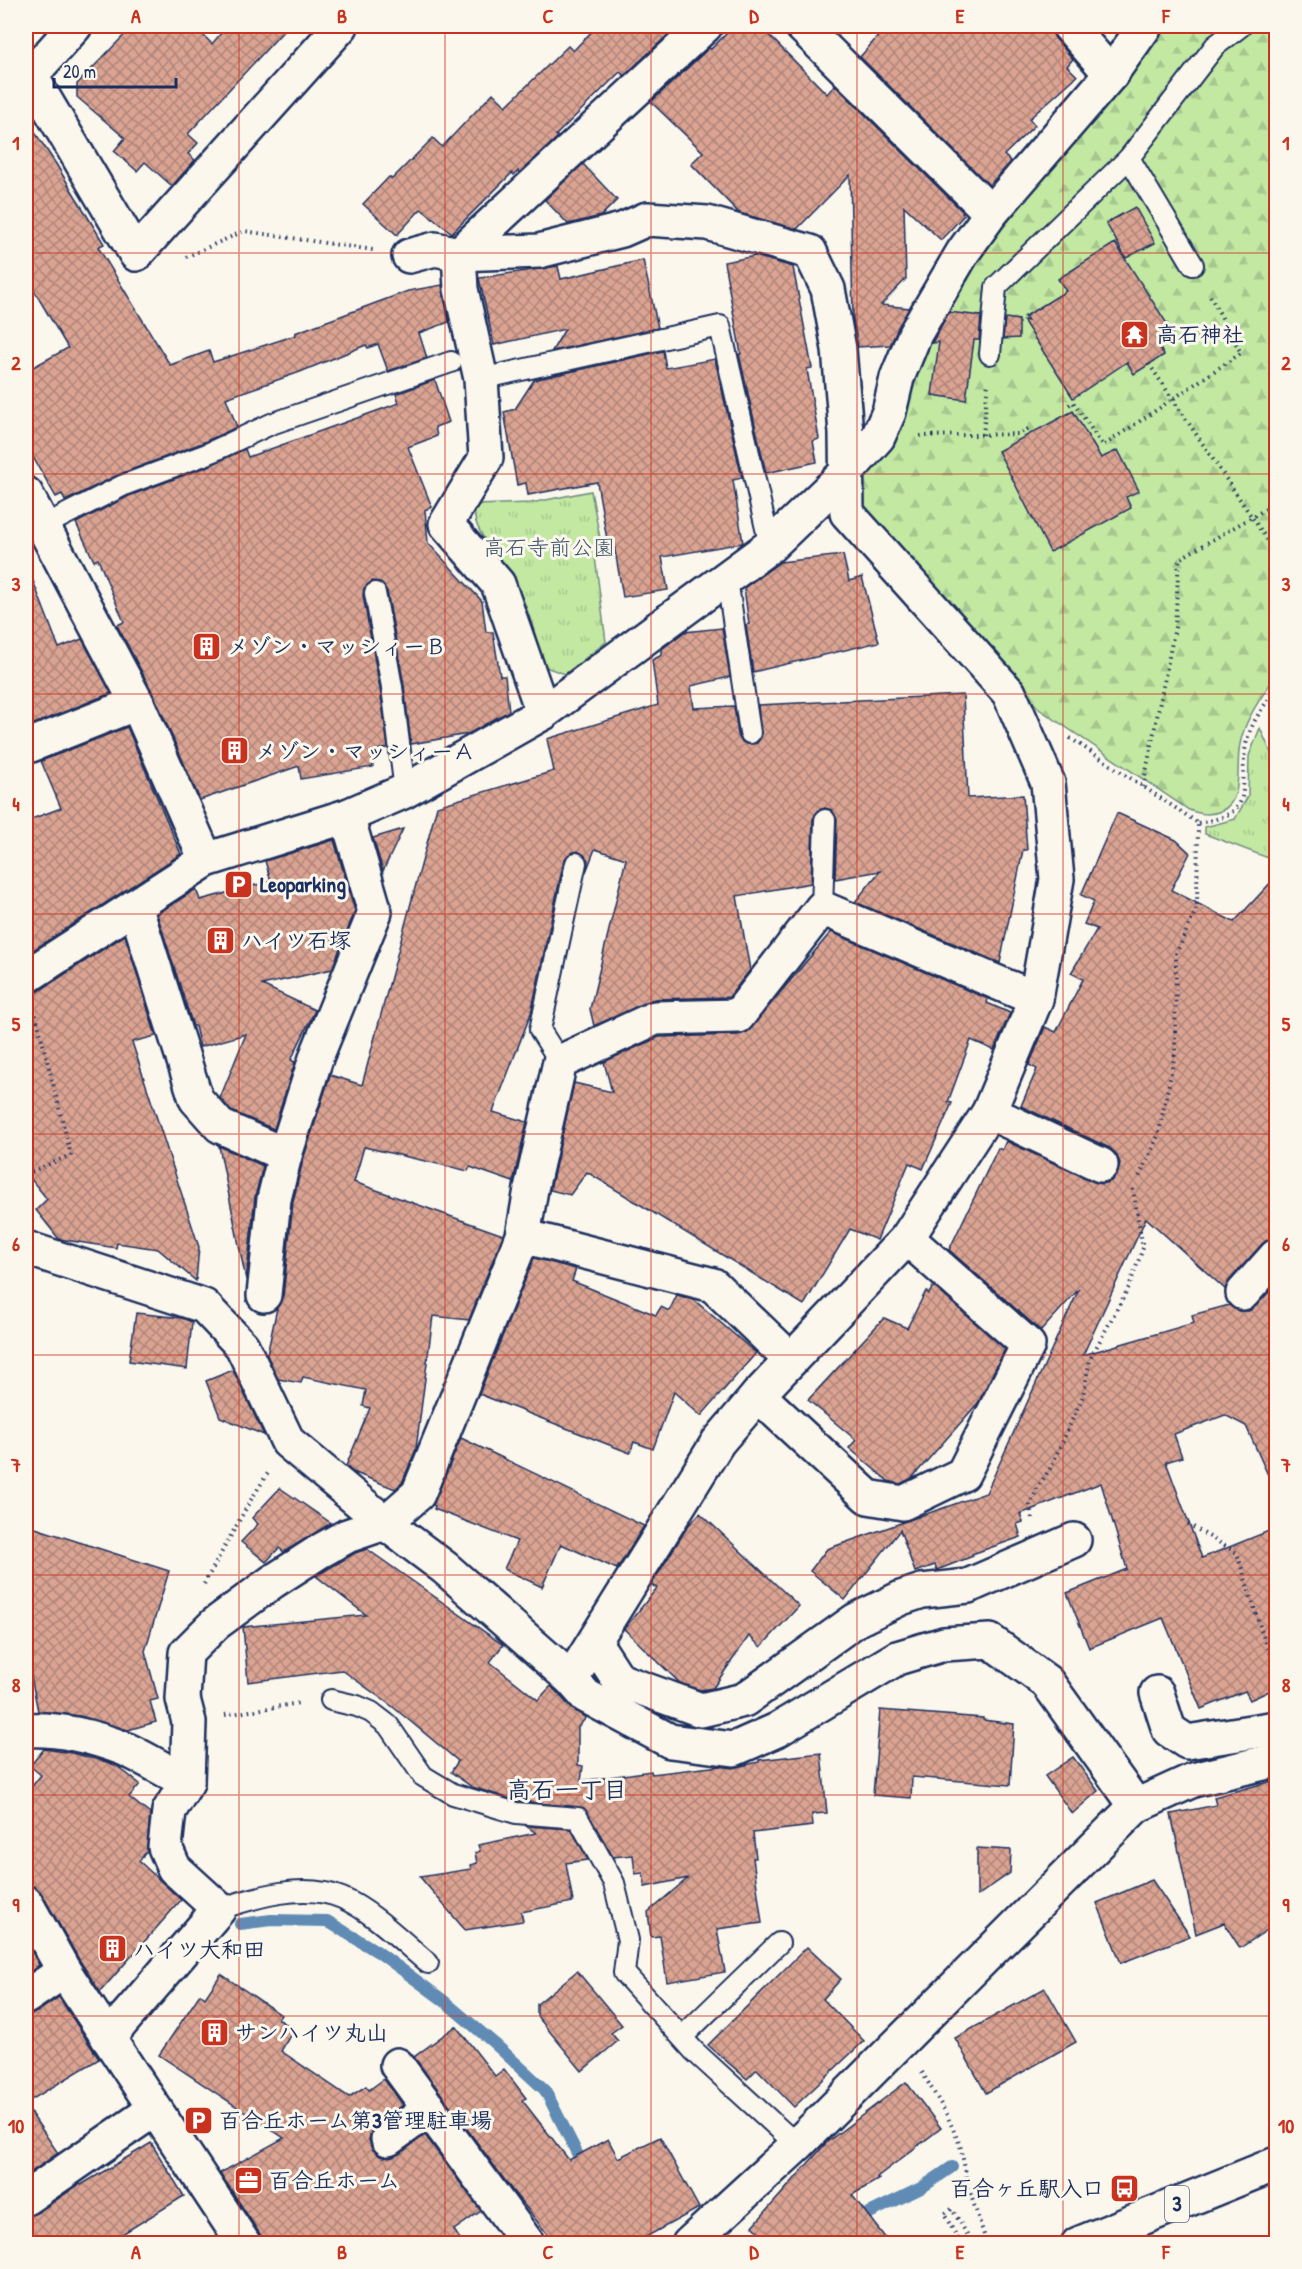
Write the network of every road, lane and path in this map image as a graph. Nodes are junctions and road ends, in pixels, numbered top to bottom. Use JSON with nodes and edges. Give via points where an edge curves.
{"nodes":[{"id":1,"x":75,"y":26,"type":"edge"},
{"id":2,"x":341,"y":26,"type":"edge"},
{"id":3,"x":705,"y":26,"type":"edge"},
{"id":4,"x":802,"y":26,"type":"edge"},
{"id":5,"x":1069,"y":26,"type":"edge"},
{"id":6,"x":1145,"y":26,"type":"edge"},
{"id":7,"x":1241,"y":26,"type":"edge"},
{"id":8,"x":28,"y":72,"type":"edge"},
{"id":9,"x":1111,"y":74,"type":"junction"},
{"id":10,"x":1129,"y":158,"type":"junction"},
{"id":11,"x":991,"y":213,"type":"junction"},
{"id":12,"x":459,"y":254,"type":"junction"},
{"id":13,"x":409,"y":256,"type":"joint"},
{"id":14,"x":180,"y":259,"type":"dead end"},
{"id":15,"x":1193,"y":265,"type":"joint"},
{"id":16,"x":990,"y":354,"type":"joint"},
{"id":17,"x":451,"y":362,"type":"dead end"},
{"id":18,"x":1149,"y":364,"type":"dead end"},
{"id":19,"x":481,"y":379,"type":"junction"},
{"id":20,"x":1173,"y":399,"type":"junction"},
{"id":21,"x":1069,"y":405,"type":"dead end"},
{"id":22,"x":1030,"y":428,"type":"dead end"},
{"id":23,"x":983,"y":435,"type":"junction"},
{"id":24,"x":878,"y":437,"type":"junction"},
{"id":25,"x":846,"y":473,"type":"junction"},
{"id":26,"x":26,"y":494,"type":"edge"},
{"id":27,"x":1276,"y":503,"type":"edge"},
{"id":28,"x":1252,"y":516,"type":"junction"},
{"id":29,"x":40,"y":540,"type":"edge"},
{"id":30,"x":770,"y":546,"type":"junction"},
{"id":31,"x":1276,"y":553,"type":"edge"},
{"id":32,"x":727,"y":579,"type":"junction"},
{"id":33,"x":375,"y":593,"type":"dead end"},
{"id":34,"x":1276,"y":689,"type":"edge"},
{"id":35,"x":137,"y":703,"type":"junction"},
{"id":36,"x":543,"y":713,"type":"junction"},
{"id":37,"x":750,"y":733,"type":"dead end"},
{"id":38,"x":1069,"y":737,"type":"dead end"},
{"id":39,"x":26,"y":747,"type":"edge"},
{"id":40,"x":1143,"y":787,"type":"junction"},
{"id":41,"x":405,"y":791,"type":"junction"},
{"id":42,"x":347,"y":816,"type":"junction"},
{"id":43,"x":825,"y":820,"type":"dead end"},
{"id":44,"x":1198,"y":823,"type":"junction"},
{"id":45,"x":206,"y":861,"type":"junction"},
{"id":46,"x":576,"y":863,"type":"dead end"},
{"id":47,"x":135,"y":906,"type":"junction"},
{"id":48,"x":822,"y":908,"type":"junction"},
{"id":49,"x":26,"y":977,"type":"edge"},
{"id":50,"x":1036,"y":999,"type":"junction"},
{"id":51,"x":560,"y":1062,"type":"junction"},
{"id":52,"x":989,"y":1112,"type":"junction"},
{"id":53,"x":285,"y":1155,"type":"junction"},
{"id":54,"x":1101,"y":1165,"type":"dead end"},
{"id":55,"x":26,"y":1174,"type":"edge"},
{"id":56,"x":524,"y":1236,"type":"junction"},
{"id":57,"x":907,"y":1238,"type":"junction"},
{"id":58,"x":26,"y":1248,"type":"edge"},
{"id":59,"x":1276,"y":1256,"type":"edge"},
{"id":60,"x":1243,"y":1293,"type":"dead end"},
{"id":61,"x":264,"y":1295,"type":"dead end"},
{"id":62,"x":791,"y":1360,"type":"junction"},
{"id":63,"x":758,"y":1395,"type":"junction"},
{"id":64,"x":249,"y":1503,"type":"dead end"},
{"id":65,"x":385,"y":1523,"type":"junction"},
{"id":66,"x":1188,"y":1524,"type":"dead end"},
{"id":67,"x":1074,"y":1540,"type":"dead end"},
{"id":68,"x":1034,"y":1556,"type":"junction"},
{"id":69,"x":199,"y":1593,"type":"dead end"},
{"id":70,"x":595,"y":1643,"type":"junction"},
{"id":71,"x":1276,"y":1665,"type":"edge"},
{"id":72,"x":571,"y":1679,"type":"junction"},
{"id":73,"x":1156,"y":1693,"type":"dead end"},
{"id":74,"x":331,"y":1700,"type":"joint"},
{"id":75,"x":189,"y":1722,"type":"junction"},
{"id":76,"x":1276,"y":1728,"type":"edge"},
{"id":77,"x":26,"y":1730,"type":"edge"},
{"id":78,"x":1276,"y":1760,"type":"edge"},
{"id":79,"x":188,"y":1782,"type":"junction"},
{"id":80,"x":1136,"y":1806,"type":"junction"},
{"id":81,"x":26,"y":1903,"type":"edge"},
{"id":82,"x":219,"y":1909,"type":"junction"},
{"id":83,"x":779,"y":1943,"type":"dead end"},
{"id":84,"x":428,"y":1963,"type":"dead end"},
{"id":85,"x":64,"y":1971,"type":"junction"},
{"id":86,"x":26,"y":1997,"type":"edge"},
{"id":87,"x":682,"y":2037,"type":"junction"},
{"id":88,"x":108,"y":2038,"type":"junction"},
{"id":89,"x":904,"y":2041,"type":"junction"},
{"id":90,"x":397,"y":2065,"type":"dead end"},
{"id":91,"x":154,"y":2109,"type":"junction"},
{"id":92,"x":430,"y":2109,"type":"junction"},
{"id":93,"x":387,"y":2139,"type":"dead end"},
{"id":94,"x":797,"y":2145,"type":"junction"},
{"id":95,"x":1276,"y":2164,"type":"edge"},
{"id":96,"x":26,"y":2198,"type":"edge"},
{"id":97,"x":241,"y":2242,"type":"edge"},
{"id":98,"x":961,"y":2243,"type":"edge"},
{"id":99,"x":528,"y":2244,"type":"edge"},
{"id":100,"x":689,"y":2244,"type":"edge"},
{"id":101,"x":973,"y":2244,"type":"edge"},
{"id":102,"x":987,"y":2244,"type":"edge"},
{"id":103,"x":1078,"y":2244,"type":"edge"}],
"edges":[{"from":1,"to":8,"type":"street"},
{"from":2,"to":8,"type":"street","via":[[136,254]]},
{"from":3,"to":12,"type":"street"},
{"from":4,"to":11,"type":"street"},
{"from":5,"to":9,"type":"street"},
{"from":6,"to":9,"type":"street"},
{"from":7,"to":10,"type":"lane","via":[[1215,46]]},
{"from":9,"to":11,"type":"street"},
{"from":10,"to":15,"type":"lane"},
{"from":10,"to":16,"type":"lane","via":[[996,287]]},
{"from":11,"to":24,"type":"street","via":[[915,334]]},
{"from":12,"to":13,"type":"street","via":[[435,249]]},
{"from":12,"to":19,"type":"street","via":[[461,289]]},
{"from":12,"to":25,"type":"street","via":[[539,251],[622,230],[647,219],[707,223],[810,252],[828,289],[839,349]]},
{"from":13,"to":14,"type":"path","via":[[244,231]]},
{"from":15,"to":20,"type":"path","via":[[1241,353]]},
{"from":16,"to":23,"type":"path"},
{"from":17,"to":29,"type":"lane","via":[[271,424],[207,454],[124,485]]},
{"from":18,"to":20,"type":"path"},
{"from":19,"to":30,"type":"lane","via":[[720,326]]},
{"from":19,"to":36,"type":"street","via":[[486,458],[446,524],[498,584]]},
{"from":20,"to":21,"type":"path","via":[[1103,446],[1073,402]]},
{"from":20,"to":28,"type":"path"},
{"from":22,"to":23,"type":"path","via":[[1019,434]]},
{"from":23,"to":24,"type":"path"},
{"from":24,"to":25,"type":"street"},
{"from":25,"to":30,"type":"street"},
{"from":25,"to":50,"type":"street","via":[[847,513],[1009,693],[1048,783],[1057,879]]},
{"from":26,"to":29,"type":"street"},
{"from":27,"to":28,"type":"path"},
{"from":28,"to":31,"type":"path"},
{"from":28,"to":40,"type":"path","via":[[1179,559],[1175,627]]},
{"from":29,"to":35,"type":"street"},
{"from":30,"to":32,"type":"street"},
{"from":32,"to":36,"type":"street"},
{"from":32,"to":37,"type":"lane"},
{"from":33,"to":41,"type":"lane"},
{"from":34,"to":44,"type":"path","via":[[1257,714],[1246,742],[1243,796],[1237,808],[1215,820]]},
{"from":35,"to":39,"type":"street"},
{"from":35,"to":45,"type":"street"},
{"from":36,"to":41,"type":"street"},
{"from":38,"to":40,"type":"path"},
{"from":40,"to":44,"type":"path"},
{"from":41,"to":42,"type":"street"},
{"from":42,"to":45,"type":"street"},
{"from":42,"to":53,"type":"street","via":[[375,912],[317,1055]]},
{"from":43,"to":48,"type":"lane"},
{"from":44,"to":68,"type":"path","via":[[1197,908],[1176,954],[1175,1054],[1158,1136],[1133,1189],[1143,1248],[1129,1287],[1090,1359],[1083,1396],[1030,1505]]},
{"from":45,"to":47,"type":"street"},
{"from":46,"to":51,"type":"lane","via":[[540,1030]]},
{"from":47,"to":49,"type":"street"},
{"from":47,"to":53,"type":"street","via":[[196,1100],[220,1126]]},
{"from":48,"to":50,"type":"street"},
{"from":48,"to":51,"type":"street","via":[[738,1016],[655,1018]]},
{"from":49,"to":55,"type":"path","via":[[71,1155]]},
{"from":50,"to":52,"type":"street"},
{"from":51,"to":56,"type":"street"},
{"from":52,"to":54,"type":"street"},
{"from":52,"to":57,"type":"street"},
{"from":53,"to":61,"type":"street","via":[[274,1199]]},
{"from":56,"to":62,"type":"street","via":[[712,1285]]},
{"from":56,"to":65,"type":"street","via":[[418,1494]]},
{"from":57,"to":62,"type":"street"},
{"from":57,"to":63,"type":"street","via":[[1028,1345],[963,1474],[903,1503],[868,1497]]},
{"from":58,"to":65,"type":"street","via":[[204,1306],[242,1346],[288,1442]]},
{"from":59,"to":60,"type":"street"},
{"from":62,"to":63,"type":"street"},
{"from":63,"to":70,"type":"street","via":[[718,1442]]},
{"from":64,"to":69,"type":"path"},
{"from":65,"to":72,"type":"street","via":[[445,1568]]},
{"from":65,"to":75,"type":"street","via":[[347,1536],[300,1564],[215,1624],[186,1653],[183,1699]]},
{"from":66,"to":71,"type":"path","via":[[1237,1552]]},
{"from":67,"to":68,"type":"street"},
{"from":68,"to":70,"type":"street","via":[[968,1586],[901,1598],[856,1620],[744,1700],[700,1710],[619,1680]]},
{"from":70,"to":72,"type":"street"},
{"from":72,"to":80,"type":"street","via":[[586,1696],[670,1741],[734,1749],[777,1730],[897,1658],[944,1644],[990,1641],[1047,1682]]},
{"from":73,"to":76,"type":"street","via":[[1169,1730],[1187,1742]]},
{"from":74,"to":75,"type":"path","via":[[266,1707]]},
{"from":74,"to":87,"type":"lane","via":[[371,1712],[388,1725],[423,1776],[453,1794],[516,1813],[578,1818],[614,1883],[628,1940],[624,1973]]},
{"from":75,"to":79,"type":"street"},
{"from":77,"to":79,"type":"street","via":[[76,1734],[125,1749]]},
{"from":78,"to":80,"type":"street","via":[[1193,1780]]},
{"from":79,"to":82,"type":"street","via":[[169,1811],[165,1847],[174,1868]]},
{"from":80,"to":89,"type":"street"},
{"from":81,"to":85,"type":"street"},
{"from":82,"to":84,"type":"lane","via":[[285,1892],[324,1892],[344,1898],[377,1920]]},
{"from":82,"to":88,"type":"street"},
{"from":83,"to":87,"type":"lane"},
{"from":85,"to":86,"type":"street"},
{"from":85,"to":88,"type":"street"},
{"from":87,"to":94,"type":"lane"},
{"from":88,"to":91,"type":"street"},
{"from":89,"to":94,"type":"street"},
{"from":89,"to":102,"type":"path","via":[[960,2145]]},
{"from":90,"to":92,"type":"street"},
{"from":91,"to":96,"type":"street"},
{"from":91,"to":97,"type":"street"},
{"from":92,"to":93,"type":"street"},
{"from":92,"to":99,"type":"street"},
{"from":94,"to":100,"type":"street"},
{"from":95,"to":103,"type":"street","number":"3"},
{"from":98,"to":101,"type":"path","via":[[944,2214],[952,2209]]}]}
